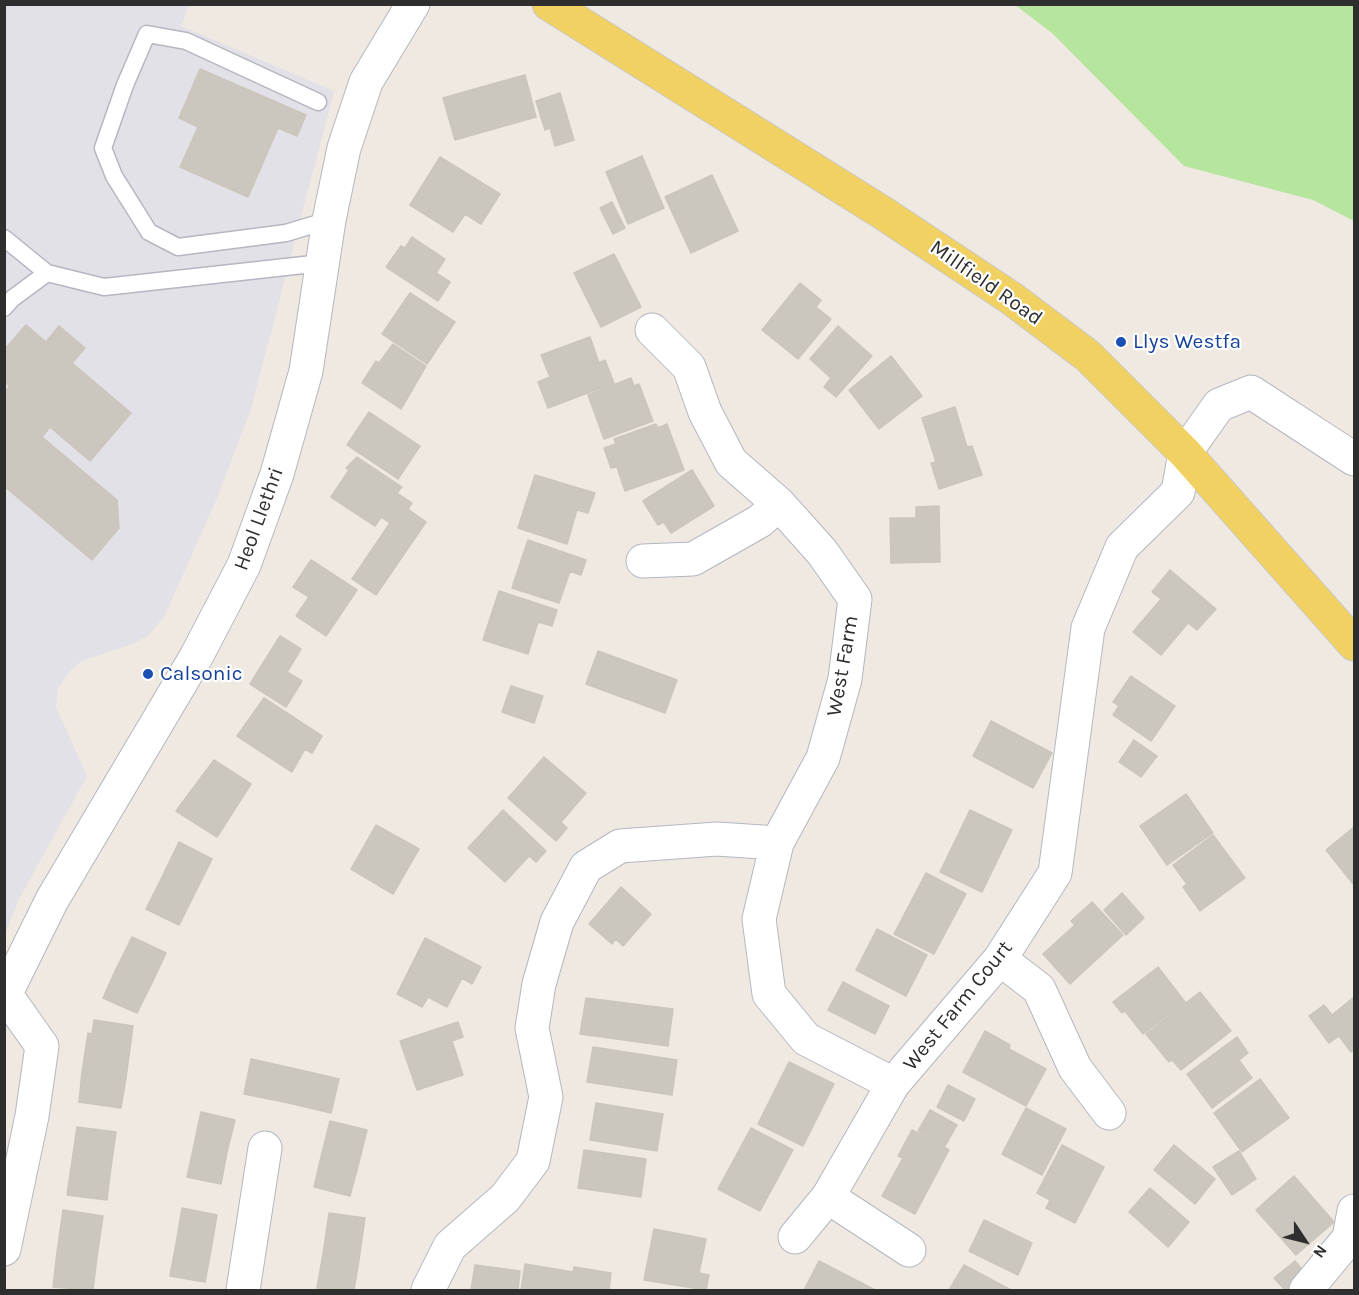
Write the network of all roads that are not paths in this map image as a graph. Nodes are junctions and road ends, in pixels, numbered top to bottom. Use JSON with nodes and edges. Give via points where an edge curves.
{"nodes":[{"id":1,"x":413,"y":4,"type":"edge"},
{"id":2,"x":549,"y":4,"type":"edge"},
{"id":3,"x":318,"y":102,"type":"dead end"},
{"id":4,"x":328,"y":220,"type":"junction"},
{"id":5,"x":4,"y":238,"type":"edge"},
{"id":6,"x":322,"y":263,"type":"junction"},
{"id":7,"x":46,"y":273,"type":"junction"},
{"id":8,"x":4,"y":308,"type":"edge"},
{"id":9,"x":652,"y":330,"type":"dead end"},
{"id":10,"x":1185,"y":453,"type":"junction"},
{"id":11,"x":1354,"y":459,"type":"edge"},
{"id":12,"x":779,"y":504,"type":"junction"},
{"id":13,"x":643,"y":561,"type":"dead end"},
{"id":14,"x":1354,"y":644,"type":"edge"},
{"id":15,"x":777,"y":843,"type":"junction"},
{"id":16,"x":1000,"y":959,"type":"junction"},
{"id":17,"x":5,"y":996,"type":"edge"},
{"id":18,"x":893,"y":1084,"type":"junction"},
{"id":19,"x":1109,"y":1113,"type":"dead end"},
{"id":20,"x":265,"y":1148,"type":"dead end"},
{"id":21,"x":828,"y":1197,"type":"junction"},
{"id":22,"x":1354,"y":1211,"type":"edge"},
{"id":23,"x":795,"y":1236,"type":"dead end"},
{"id":24,"x":4,"y":1249,"type":"edge"},
{"id":25,"x":909,"y":1250,"type":"dead end"},
{"id":26,"x":243,"y":1290,"type":"edge"},
{"id":27,"x":428,"y":1290,"type":"edge"},
{"id":28,"x":1306,"y":1290,"type":"edge"}],
"edges":[{"from":1,"to":4,"type":"street","name":"Heol Llethri","via":[[366,82],[344,148]]},
{"from":2,"to":10,"type":"main road","name":"Millfield Road","via":[[1011,298],[1088,356]]},
{"from":3,"to":4,"type":"lane","via":[[186,41],[147,34],[103,147],[114,176],[149,232],[178,247],[286,233]]},
{"from":4,"to":6,"type":"street","name":"Heol Llethri"},
{"from":5,"to":7,"type":"lane"},
{"from":6,"to":7,"type":"lane","via":[[105,287]]},
{"from":6,"to":17,"type":"street","name":"Heol Llethri","via":[[306,371],[277,474],[244,565],[196,657],[52,900]]},
{"from":7,"to":8,"type":"lane"},
{"from":9,"to":12,"type":"street","name":"West Farm","via":[[689,367],[705,412],[731,462]]},
{"from":10,"to":11,"type":"street","via":[[1219,405],[1251,392]]},
{"from":10,"to":14,"type":"main road","name":"Millfield Road"},
{"from":10,"to":16,"type":"street","name":"West Farm Court","via":[[1178,492],[1122,548],[1088,627],[1055,873]]},
{"from":12,"to":13,"type":"street","via":[[760,521],[693,559]]},
{"from":12,"to":15,"type":"street","name":"West Farm","via":[[822,552],[855,598],[845,679],[823,758]]},
{"from":15,"to":18,"type":"street","name":"West Farm Court","via":[[759,919],[769,994],[807,1039]]},
{"from":15,"to":27,"type":"street","via":[[717,839],[620,846],[586,867],[557,922],[539,984],[532,1028],[546,1097],[533,1161],[505,1198],[450,1246]]},
{"from":16,"to":18,"type":"street","name":"West Farm Court"},
{"from":16,"to":19,"type":"street","via":[[1038,989],[1075,1068]]},
{"from":17,"to":24,"type":"street","via":[[42,1046],[32,1116]]},
{"from":18,"to":21,"type":"street"},
{"from":20,"to":26,"type":"street"},
{"from":21,"to":23,"type":"street"},
{"from":21,"to":25,"type":"street"},
{"from":22,"to":28,"type":"street","via":[[1349,1238]]}]}
